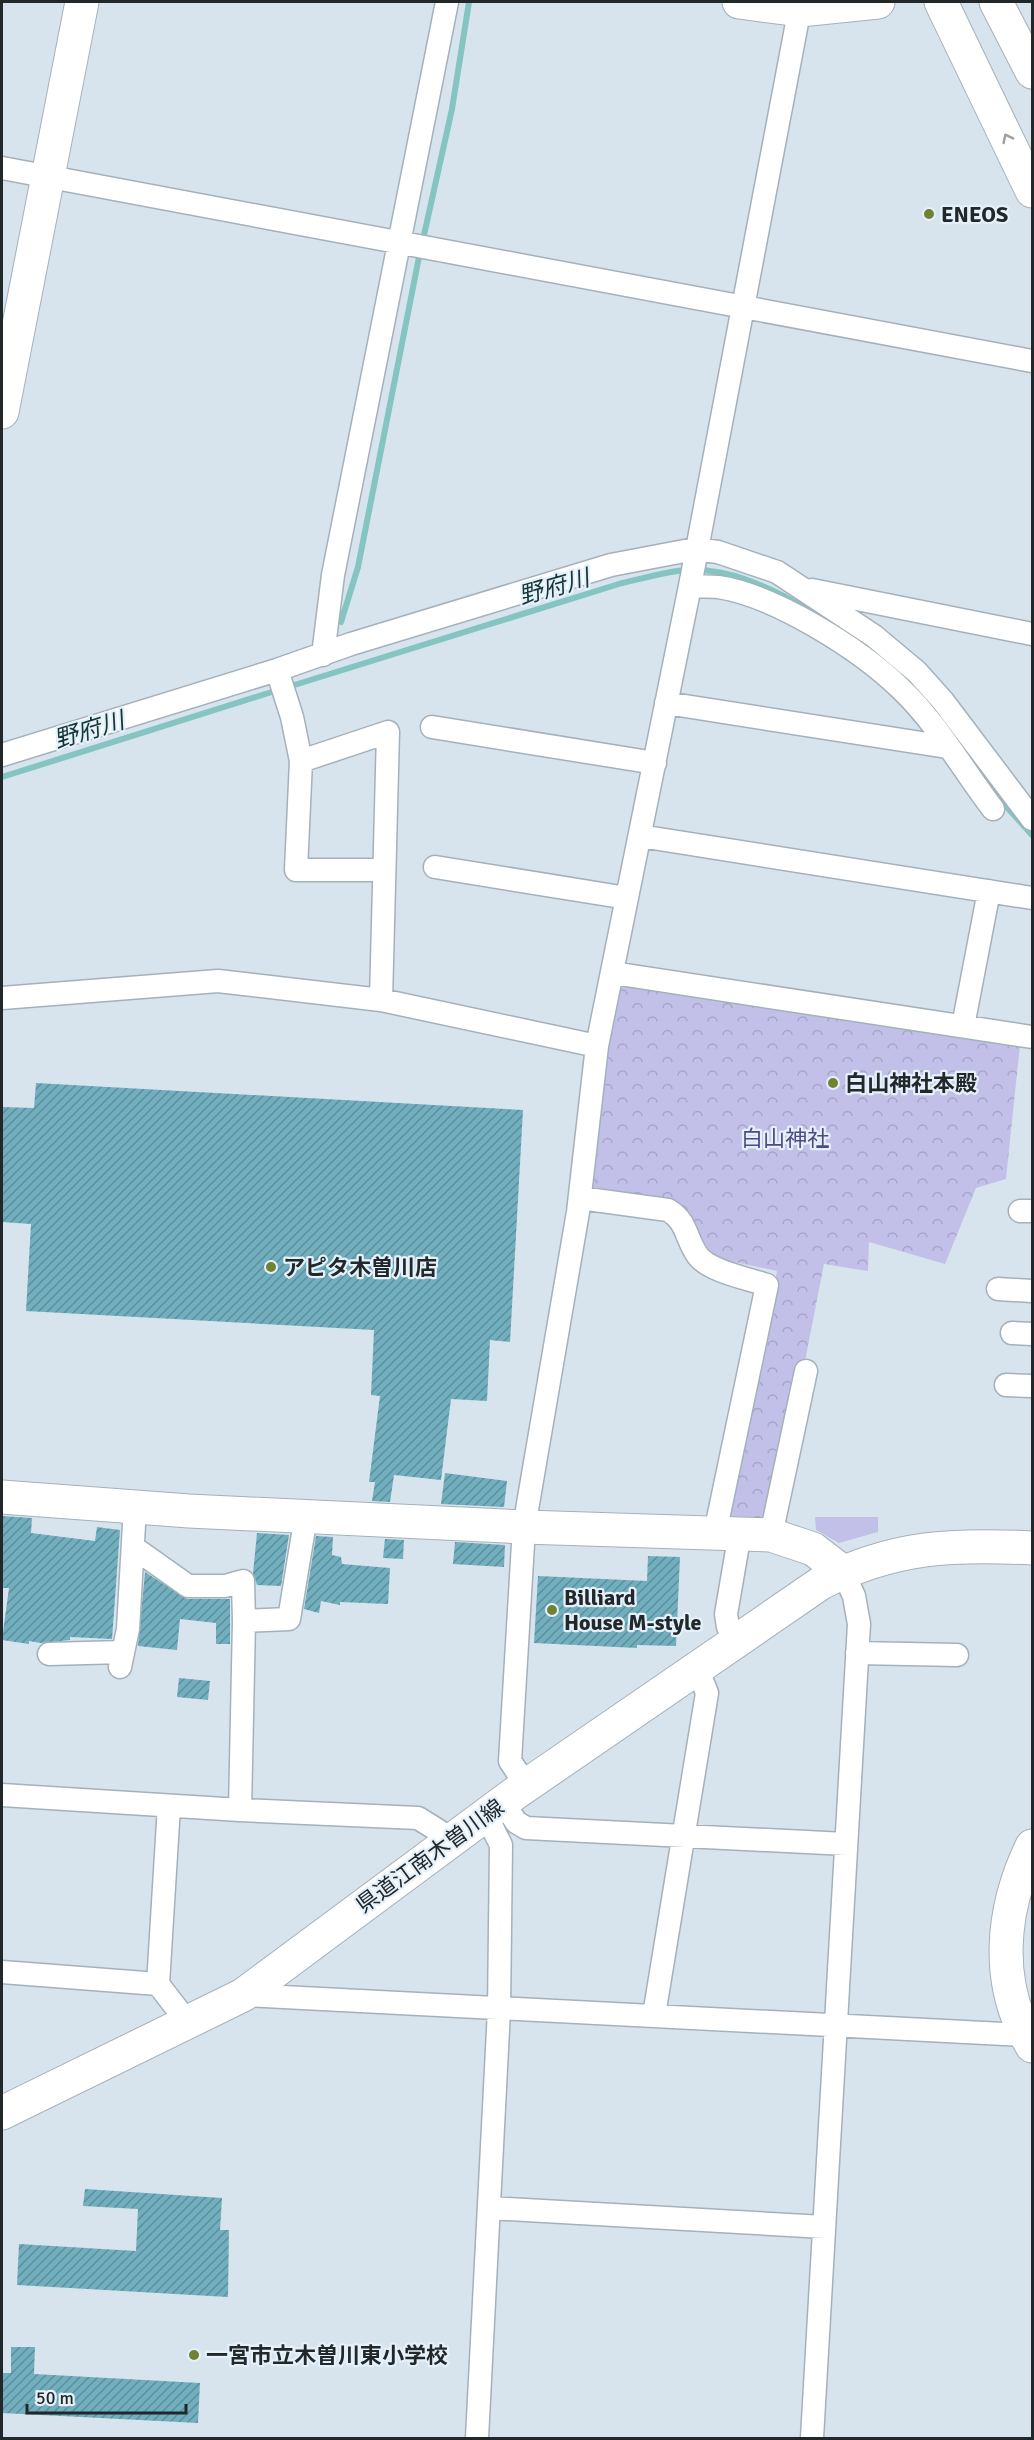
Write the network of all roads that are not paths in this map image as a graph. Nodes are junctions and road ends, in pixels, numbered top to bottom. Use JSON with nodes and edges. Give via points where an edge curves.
{"nodes":[{"id":1,"x":82,"y":2,"type":"edge"},
{"id":2,"x":447,"y":2,"type":"edge"},
{"id":3,"x":739,"y":2,"type":"edge"},
{"id":4,"x":878,"y":2,"type":"edge"},
{"id":5,"x":941,"y":2,"type":"edge"},
{"id":6,"x":996,"y":2,"type":"edge"},
{"id":7,"x":800,"y":6,"type":"edge"},
{"id":8,"x":1030,"y":63,"type":"edge"},
{"id":9,"x":2,"y":168,"type":"edge"},
{"id":10,"x":48,"y":177,"type":"junction"},
{"id":11,"x":1032,"y":191,"type":"edge"},
{"id":12,"x":399,"y":244,"type":"junction"},
{"id":13,"x":741,"y":307,"type":"junction"},
{"id":14,"x":10,"y":319,"type":"edge"},
{"id":15,"x":1032,"y":361,"type":"edge"},
{"id":16,"x":2,"y":412,"type":"edge"},
{"id":17,"x":692,"y":569,"type":"junction"},
{"id":18,"x":805,"y":589,"type":"junction"},
{"id":19,"x":1032,"y":634,"type":"edge"},
{"id":20,"x":322,"y":655,"type":"junction"},
{"id":21,"x":281,"y":683,"type":"junction"},
{"id":22,"x":666,"y":703,"type":"junction"},
{"id":23,"x":432,"y":726,"type":"dead end"},
{"id":24,"x":947,"y":747,"type":"junction"},
{"id":25,"x":2,"y":755,"type":"edge"},
{"id":26,"x":301,"y":761,"type":"junction"},
{"id":27,"x":655,"y":764,"type":"junction"},
{"id":28,"x":993,"y":809,"type":"dead end"},
{"id":29,"x":1032,"y":819,"type":"edge"},
{"id":30,"x":640,"y":836,"type":"junction"},
{"id":31,"x":435,"y":867,"type":"dead end"},
{"id":32,"x":384,"y":870,"type":"junction"},
{"id":33,"x":989,"y":891,"type":"junction"},
{"id":34,"x":627,"y":898,"type":"junction"},
{"id":35,"x":1032,"y":898,"type":"edge"},
{"id":36,"x":613,"y":973,"type":"junction"},
{"id":37,"x":2,"y":998,"type":"edge"},
{"id":38,"x":381,"y":1000,"type":"junction"},
{"id":39,"x":963,"y":1026,"type":"junction"},
{"id":40,"x":1032,"y":1037,"type":"edge"},
{"id":41,"x":597,"y":1046,"type":"junction"},
{"id":42,"x":580,"y":1198,"type":"junction"},
{"id":43,"x":998,"y":1289,"type":"dead end"},
{"id":44,"x":1032,"y":1291,"type":"edge"},
{"id":45,"x":806,"y":1371,"type":"dead end"},
{"id":46,"x":1006,"y":1385,"type":"dead end"},
{"id":47,"x":1032,"y":1386,"type":"edge"},
{"id":48,"x":2,"y":1497,"type":"edge"},
{"id":49,"x":135,"y":1507,"type":"junction"},
{"id":50,"x":306,"y":1516,"type":"junction"},
{"id":51,"x":524,"y":1527,"type":"junction"},
{"id":52,"x":742,"y":1534,"type":"junction"},
{"id":53,"x":133,"y":1547,"type":"junction"},
{"id":54,"x":1032,"y":1548,"type":"edge"},
{"id":55,"x":843,"y":1572,"type":"junction"},
{"id":56,"x":244,"y":1621,"type":"junction"},
{"id":57,"x":738,"y":1639,"type":"junction"},
{"id":58,"x":857,"y":1653,"type":"junction"},
{"id":59,"x":49,"y":1654,"type":"dead end"},
{"id":60,"x":957,"y":1654,"type":"dead end"},
{"id":61,"x":697,"y":1668,"type":"junction"},
{"id":62,"x":2,"y":1795,"type":"edge"},
{"id":63,"x":505,"y":1801,"type":"junction"},
{"id":64,"x":169,"y":1806,"type":"junction"},
{"id":65,"x":240,"y":1810,"type":"junction"},
{"id":66,"x":683,"y":1835,"type":"junction"},
{"id":67,"x":449,"y":1842,"type":"junction"},
{"id":68,"x":846,"y":1844,"type":"junction"},
{"id":69,"x":1032,"y":1846,"type":"edge"},
{"id":70,"x":2,"y":1972,"type":"edge"},
{"id":71,"x":158,"y":1984,"type":"junction"},
{"id":72,"x":243,"y":1995,"type":"junction"},
{"id":73,"x":499,"y":2010,"type":"junction"},
{"id":74,"x":654,"y":2015,"type":"junction"},
{"id":75,"x":188,"y":2023,"type":"junction"},
{"id":76,"x":836,"y":2024,"type":"junction"},
{"id":77,"x":1029,"y":2041,"type":"edge"},
{"id":78,"x":2,"y":2113,"type":"edge"},
{"id":79,"x":489,"y":2208,"type":"junction"},
{"id":80,"x":824,"y":2227,"type":"junction"},
{"id":81,"x":477,"y":2439,"type":"edge"},
{"id":82,"x":812,"y":2439,"type":"edge"}],
"edges":[{"from":1,"to":10,"type":"main road"},
{"from":2,"to":12,"type":"street"},
{"from":3,"to":7,"type":"main road"},
{"from":4,"to":7,"type":"main road"},
{"from":11,"to":5,"type":"main road","one_way":true},
{"from":6,"to":8,"type":"main road"},
{"from":7,"to":13,"type":"street"},
{"from":9,"to":10,"type":"street"},
{"from":10,"to":12,"type":"street"},
{"from":10,"to":14,"type":"main road"},
{"from":12,"to":13,"type":"street"},
{"from":12,"to":20,"type":"street","via":[[333,575]]},
{"from":13,"to":15,"type":"street"},
{"from":13,"to":17,"type":"street"},
{"from":14,"to":16,"type":"main road"},
{"from":17,"to":18,"type":"street","via":[[718,552],[777,572]]},
{"from":17,"to":20,"type":"street","via":[[611,565]]},
{"from":17,"to":22,"type":"street"},
{"from":17,"to":24,"type":"street","via":[[718,587],[777,606],[859,656],[902,689]]},
{"from":18,"to":19,"type":"street"},
{"from":18,"to":29,"type":"street","via":[[874,636],[917,672]]},
{"from":20,"to":21,"type":"street"},
{"from":21,"to":25,"type":"street"},
{"from":21,"to":26,"type":"street"},
{"from":22,"to":24,"type":"street"},
{"from":22,"to":27,"type":"street"},
{"from":23,"to":27,"type":"street"},
{"from":24,"to":28,"type":"street"},
{"from":26,"to":32,"type":"street","via":[[296,870]]},
{"from":26,"to":32,"type":"street","via":[[388,732]]},
{"from":27,"to":30,"type":"street"},
{"from":30,"to":33,"type":"street"},
{"from":30,"to":34,"type":"street"},
{"from":31,"to":34,"type":"street"},
{"from":32,"to":38,"type":"street"},
{"from":33,"to":35,"type":"street"},
{"from":33,"to":39,"type":"street"},
{"from":34,"to":36,"type":"street"},
{"from":36,"to":39,"type":"street"},
{"from":36,"to":41,"type":"street"},
{"from":37,"to":38,"type":"street","via":[[218,981]]},
{"from":38,"to":41,"type":"street"},
{"from":39,"to":40,"type":"street"},
{"from":41,"to":42,"type":"street"},
{"from":42,"to":51,"type":"street"},
{"from":42,"to":52,"type":"street","via":[[668,1210],[680,1217],[698,1257],[710,1266],[767,1284]]},
{"from":43,"to":44,"type":"street"},
{"from":45,"to":52,"type":"street"},
{"from":46,"to":47,"type":"street"},
{"from":48,"to":49,"type":"main road"},
{"from":49,"to":50,"type":"main road"},
{"from":49,"to":53,"type":"street"},
{"from":50,"to":51,"type":"main road"},
{"from":50,"to":56,"type":"street","via":[[289,1619]]},
{"from":51,"to":52,"type":"main road"},
{"from":51,"to":63,"type":"street"},
{"from":52,"to":55,"type":"main road","via":[[813,1549]]},
{"from":52,"to":57,"type":"street","via":[[726,1614],[728,1627]]},
{"from":53,"to":56,"type":"street","via":[[188,1586],[225,1586],[243,1581]]},
{"from":53,"to":59,"type":"street","via":[[122,1660]]},
{"from":54,"to":55,"type":"main road","name":"県道江南木曽川線","via":[[978,1545],[910,1550]]},
{"from":55,"to":57,"type":"main road","name":"県道江南木曽川線"},
{"from":55,"to":58,"type":"street","via":[[854,1596],[859,1624]]},
{"from":56,"to":65,"type":"street"},
{"from":57,"to":61,"type":"main road","name":"県道江南木曽川線"},
{"from":58,"to":60,"type":"street"},
{"from":58,"to":68,"type":"street"},
{"from":61,"to":63,"type":"main road","name":"県道江南木曽川線"},
{"from":61,"to":66,"type":"street","via":[[707,1693]]},
{"from":62,"to":64,"type":"street"},
{"from":63,"to":66,"type":"street","via":[[516,1822],[526,1828]]},
{"from":63,"to":67,"type":"main road","name":"県道江南木曽川線"},
{"from":63,"to":73,"type":"street"},
{"from":64,"to":65,"type":"street"},
{"from":64,"to":71,"type":"street"},
{"from":65,"to":67,"type":"street","via":[[418,1818]]},
{"from":66,"to":68,"type":"street"},
{"from":66,"to":74,"type":"street"},
{"from":67,"to":72,"type":"main road","name":"県道江南木曽川線"},
{"from":68,"to":76,"type":"street"},
{"from":69,"to":77,"type":"main road","via":[[1012,1894],[1005,1953],[1012,1999]]},
{"from":70,"to":71,"type":"street"},
{"from":71,"to":75,"type":"street"},
{"from":72,"to":73,"type":"street"},
{"from":72,"to":75,"type":"main road","name":"県道江南木曽川線"},
{"from":73,"to":74,"type":"street"},
{"from":73,"to":79,"type":"street"},
{"from":74,"to":76,"type":"street"},
{"from":75,"to":78,"type":"main road","name":"県道江南木曽川線"},
{"from":76,"to":77,"type":"street"},
{"from":76,"to":80,"type":"street"},
{"from":79,"to":80,"type":"street"},
{"from":79,"to":81,"type":"street"},
{"from":80,"to":82,"type":"street"}]}
